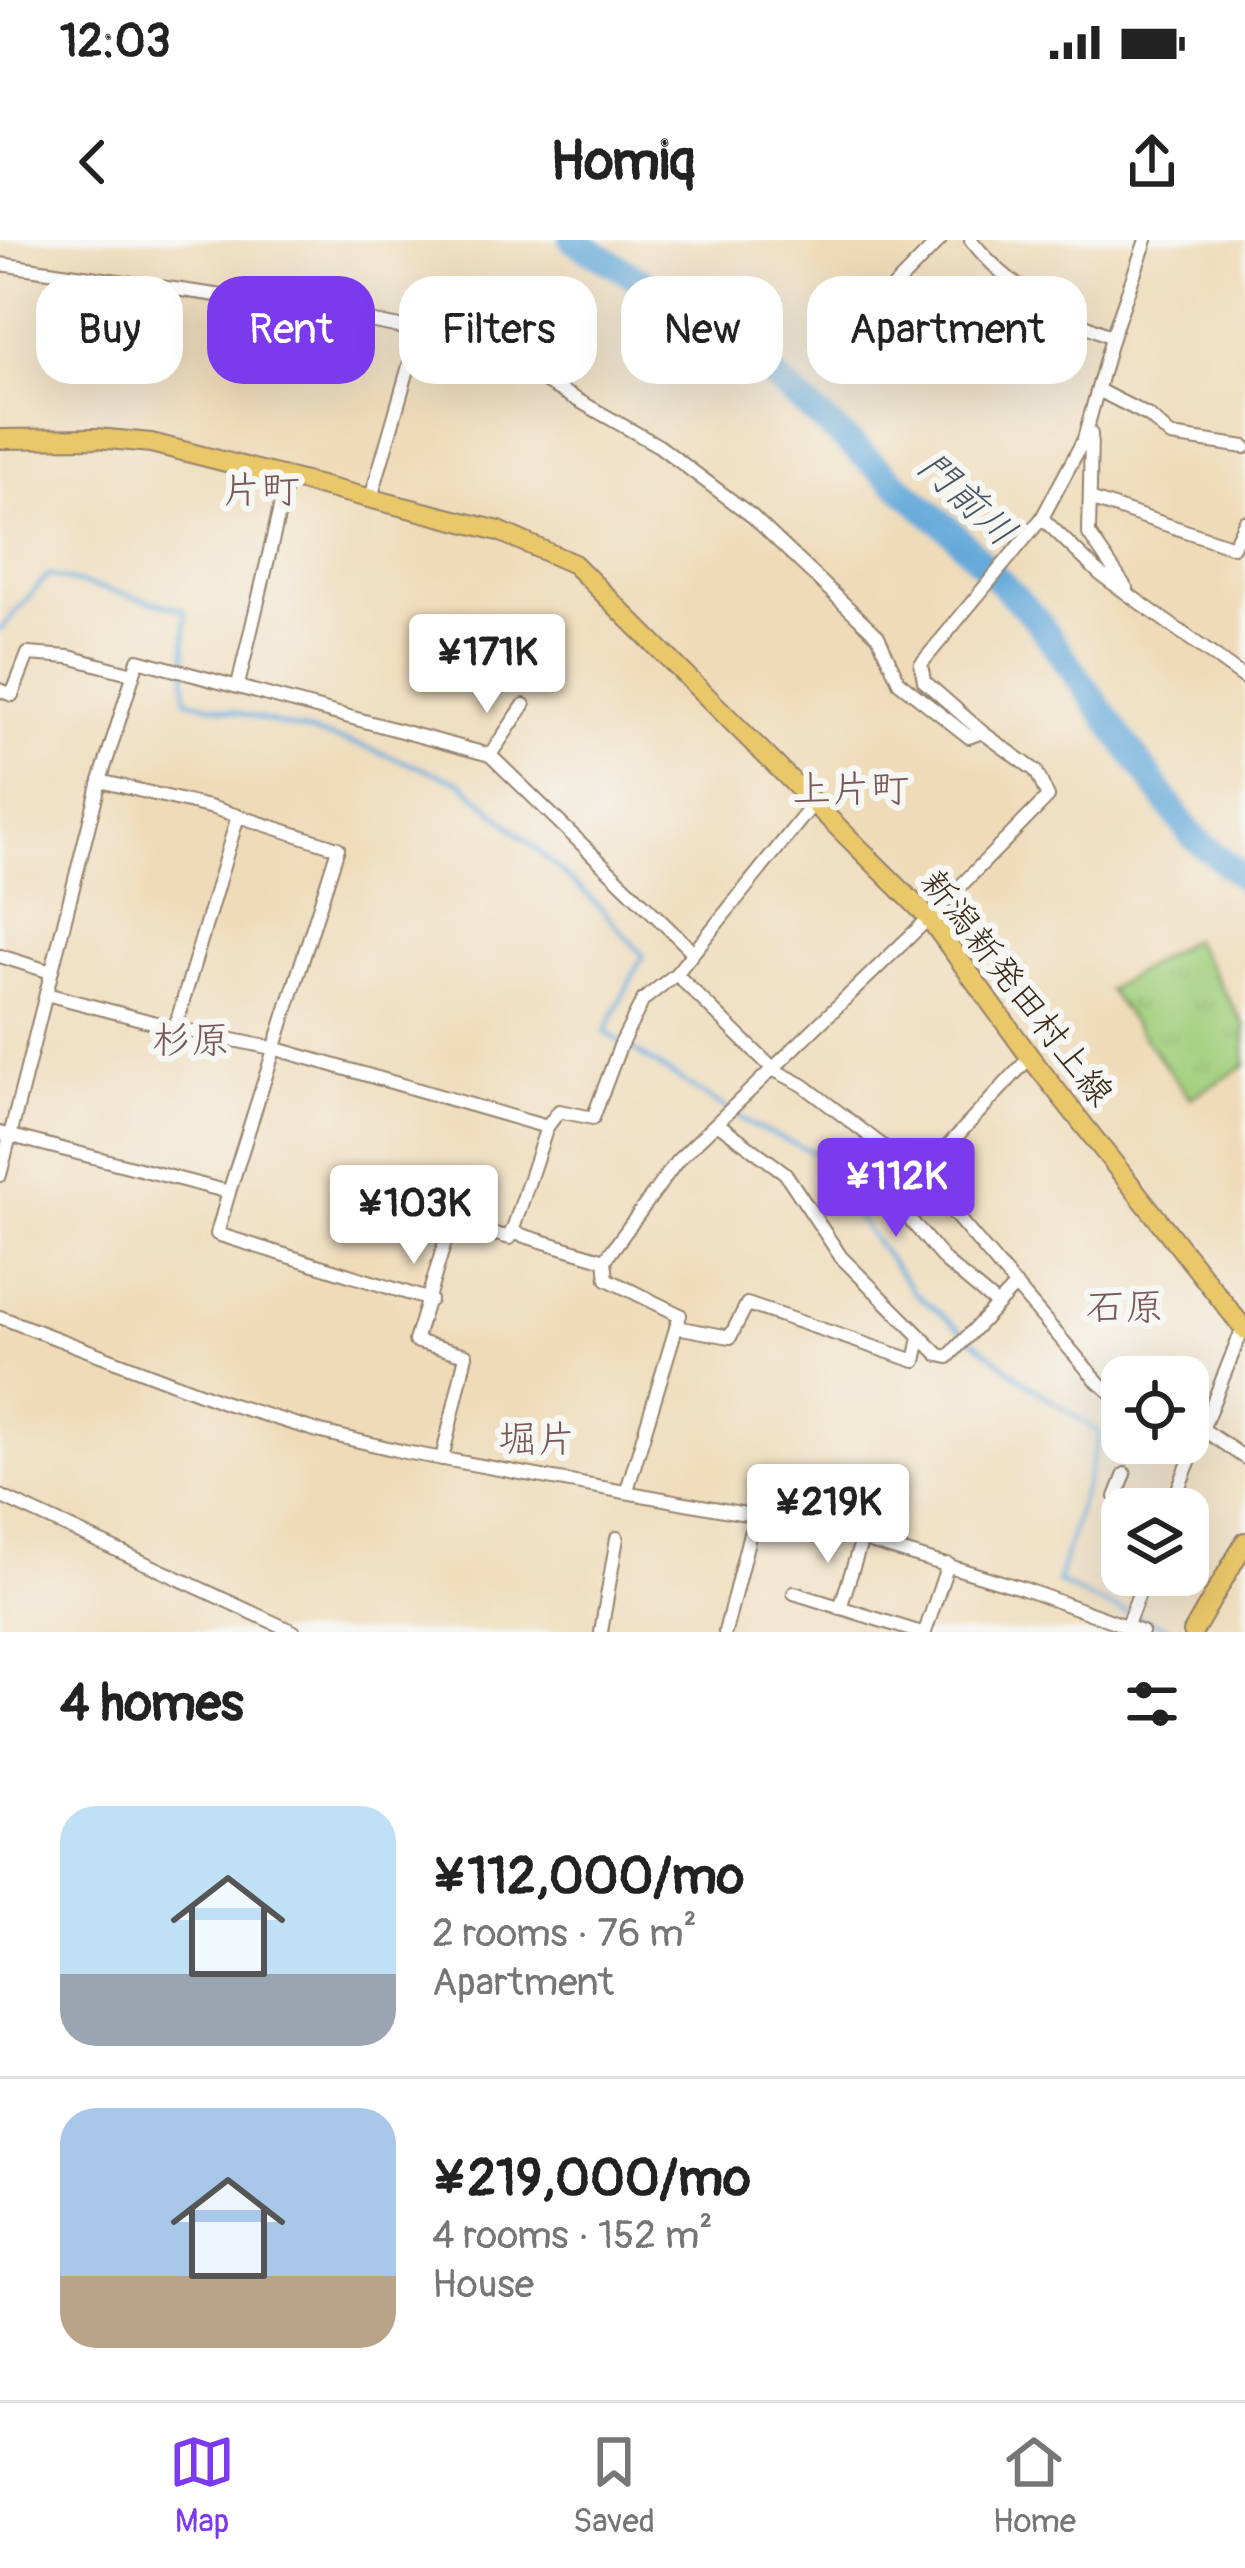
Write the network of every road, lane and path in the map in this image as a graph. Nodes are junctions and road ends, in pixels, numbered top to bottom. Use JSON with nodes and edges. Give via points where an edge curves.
{"nodes":[{"id":1,"x":940,"y":240,"type":"edge"},
{"id":2,"x":970,"y":240,"type":"edge"},
{"id":3,"x":1146,"y":240,"type":"edge"},
{"id":4,"x":0,"y":264,"type":"edge"},
{"id":5,"x":905,"y":276,"type":"edge"},
{"id":6,"x":399,"y":328,"type":"edge"},
{"id":7,"x":1112,"y":337,"type":"junction"},
{"id":8,"x":404,"y":384,"type":"edge"},
{"id":9,"x":548,"y":384,"type":"edge"},
{"id":10,"x":1098,"y":390,"type":"junction"},
{"id":11,"x":1091,"y":414,"type":"junction"},
{"id":12,"x":0,"y":439,"type":"edge"},
{"id":13,"x":1245,"y":447,"type":"edge"},
{"id":14,"x":287,"y":478,"type":"junction"},
{"id":15,"x":371,"y":498,"type":"junction"},
{"id":16,"x":1090,"y":499,"type":"junction"},
{"id":17,"x":1245,"y":521,"type":"edge"},
{"id":18,"x":1037,"y":523,"type":"junction"},
{"id":19,"x":1131,"y":596,"type":"junction"},
{"id":20,"x":134,"y":674,"type":"junction"},
{"id":21,"x":1245,"y":678,"type":"edge"},
{"id":22,"x":238,"y":685,"type":"junction"},
{"id":23,"x":0,"y":690,"type":"edge"},
{"id":24,"x":524,"y":705,"type":"dead end"},
{"id":25,"x":982,"y":731,"type":"junction"},
{"id":26,"x":490,"y":755,"type":"junction"},
{"id":27,"x":100,"y":781,"type":"junction"},
{"id":28,"x":814,"y":803,"type":"junction"},
{"id":29,"x":238,"y":816,"type":"junction"},
{"id":30,"x":929,"y":918,"type":"junction"},
{"id":31,"x":692,"y":951,"type":"junction"},
{"id":32,"x":0,"y":956,"type":"edge"},
{"id":33,"x":51,"y":972,"type":"junction"},
{"id":34,"x":676,"y":974,"type":"junction"},
{"id":35,"x":46,"y":994,"type":"junction"},
{"id":36,"x":175,"y":1028,"type":"junction"},
{"id":37,"x":278,"y":1049,"type":"junction"},
{"id":38,"x":1030,"y":1057,"type":"junction"},
{"id":39,"x":774,"y":1070,"type":"junction"},
{"id":40,"x":717,"y":1124,"type":"junction"},
{"id":41,"x":547,"y":1127,"type":"junction"},
{"id":42,"x":6,"y":1135,"type":"edge"},
{"id":43,"x":895,"y":1156,"type":"junction"},
{"id":44,"x":0,"y":1174,"type":"edge"},
{"id":45,"x":921,"y":1175,"type":"junction"},
{"id":46,"x":229,"y":1192,"type":"junction"},
{"id":47,"x":511,"y":1232,"type":"junction"},
{"id":48,"x":605,"y":1260,"type":"junction"},
{"id":49,"x":1016,"y":1285,"type":"junction"},
{"id":50,"x":430,"y":1300,"type":"junction"},
{"id":51,"x":995,"y":1303,"type":"junction"},
{"id":52,"x":0,"y":1316,"type":"edge"},
{"id":53,"x":676,"y":1327,"type":"junction"},
{"id":54,"x":1244,"y":1329,"type":"edge"},
{"id":55,"x":920,"y":1338,"type":"junction"},
{"id":56,"x":1101,"y":1384,"type":"edge"},
{"id":57,"x":1209,"y":1410,"type":"edge"},
{"id":58,"x":1209,"y":1433,"type":"edge"},
{"id":59,"x":1245,"y":1458,"type":"edge"},
{"id":60,"x":442,"y":1459,"type":"junction"},
{"id":61,"x":1125,"y":1474,"type":"dead end"},
{"id":62,"x":1120,"y":1488,"type":"edge"},
{"id":63,"x":627,"y":1490,"type":"junction"},
{"id":64,"x":0,"y":1496,"type":"edge"},
{"id":65,"x":750,"y":1533,"type":"dead end"},
{"id":66,"x":617,"y":1538,"type":"dead end"},
{"id":67,"x":862,"y":1539,"type":"junction"},
{"id":68,"x":1245,"y":1541,"type":"edge"},
{"id":69,"x":948,"y":1564,"type":"junction"},
{"id":70,"x":794,"y":1593,"type":"dead end"},
{"id":71,"x":1138,"y":1596,"type":"edge"},
{"id":72,"x":840,"y":1608,"type":"junction"},
{"id":73,"x":1127,"y":1625,"type":"junction"},
{"id":74,"x":294,"y":1632,"type":"edge"},
{"id":75,"x":601,"y":1632,"type":"edge"},
{"id":76,"x":725,"y":1632,"type":"edge"},
{"id":77,"x":921,"y":1632,"type":"edge"},
{"id":78,"x":1142,"y":1632,"type":"edge"},
{"id":79,"x":1193,"y":1632,"type":"edge"}],
"edges":[{"from":1,"to":5,"type":"street"},
{"from":2,"to":7,"type":"street","via":[[1026,295]]},
{"from":3,"to":7,"type":"street"},
{"from":4,"to":6,"type":"street"},
{"from":7,"to":10,"type":"street"},
{"from":8,"to":15,"type":"street"},
{"from":9,"to":25,"type":"street","via":[[659,446],[752,516],[878,636],[898,682],[969,737]]},
{"from":10,"to":11,"type":"street"},
{"from":10,"to":13,"type":"street","via":[[1171,436]]},
{"from":11,"to":16,"type":"street"},
{"from":11,"to":18,"type":"street"},
{"from":12,"to":14,"type":"main road","name":"新潟新発田村上線","via":[[151,443]]},
{"from":14,"to":15,"type":"main road","name":"新潟新発田村上線"},
{"from":14,"to":22,"type":"street"},
{"from":15,"to":28,"type":"main road","name":"新潟新発田村上線","via":[[499,531],[574,565]]},
{"from":16,"to":17,"type":"street","via":[[1233,548]]},
{"from":16,"to":19,"type":"street","via":[[1090,534]]},
{"from":18,"to":19,"type":"street"},
{"from":18,"to":25,"type":"street","via":[[922,664],[925,681]]},
{"from":19,"to":21,"type":"street"},
{"from":20,"to":22,"type":"street","via":[[138,660]]},
{"from":20,"to":23,"type":"street","via":[[28,654],[12,695]]},
{"from":20,"to":27,"type":"street"},
{"from":22,"to":26,"type":"street"},
{"from":24,"to":26,"type":"street"},
{"from":25,"to":30,"type":"street","via":[[1036,771],[1048,797]]},
{"from":26,"to":31,"type":"street"},
{"from":27,"to":29,"type":"street"},
{"from":27,"to":33,"type":"street"},
{"from":28,"to":30,"type":"main road","name":"新潟新発田村上線"},
{"from":28,"to":31,"type":"street"},
{"from":29,"to":36,"type":"street"},
{"from":29,"to":37,"type":"street","via":[[338,848]]},
{"from":30,"to":38,"type":"main road","name":"新潟新発田村上線"},
{"from":30,"to":39,"type":"street"},
{"from":31,"to":34,"type":"street"},
{"from":32,"to":33,"type":"street"},
{"from":33,"to":35,"type":"street"},
{"from":34,"to":39,"type":"street"},
{"from":34,"to":41,"type":"street","via":[[643,1000],[593,1118],[559,1111]]},
{"from":35,"to":36,"type":"street"},
{"from":35,"to":42,"type":"street"},
{"from":36,"to":37,"type":"street"},
{"from":37,"to":41,"type":"street"},
{"from":37,"to":46,"type":"street"},
{"from":38,"to":45,"type":"street"},
{"from":38,"to":54,"type":"main road","name":"新潟新発田村上線"},
{"from":39,"to":40,"type":"street"},
{"from":39,"to":43,"type":"street"},
{"from":40,"to":48,"type":"street","via":[[677,1161]]},
{"from":40,"to":55,"type":"street","via":[[785,1173],[841,1257]]},
{"from":41,"to":47,"type":"street"},
{"from":42,"to":44,"type":"street"},
{"from":42,"to":46,"type":"street"},
{"from":43,"to":45,"type":"street"},
{"from":43,"to":51,"type":"street","via":[[878,1182],[946,1262]]},
{"from":45,"to":49,"type":"street"},
{"from":46,"to":50,"type":"street","via":[[217,1234]]},
{"from":47,"to":48,"type":"street"},
{"from":47,"to":50,"type":"street","via":[[510,1238],[451,1222]]},
{"from":48,"to":53,"type":"street","via":[[607,1279],[680,1315]]},
{"from":49,"to":51,"type":"street"},
{"from":49,"to":56,"type":"street"},
{"from":50,"to":60,"type":"street","via":[[415,1340],[466,1355]]},
{"from":51,"to":55,"type":"street","via":[[948,1357]]},
{"from":52,"to":60,"type":"street","via":[[226,1403]]},
{"from":53,"to":55,"type":"street","via":[[730,1337],[747,1304],[915,1361]]},
{"from":53,"to":63,"type":"street"},
{"from":54,"to":57,"type":"street"},
{"from":58,"to":59,"type":"street"},
{"from":60,"to":63,"type":"street"},
{"from":61,"to":62,"type":"street"},
{"from":63,"to":67,"type":"street"},
{"from":64,"to":74,"type":"street"},
{"from":65,"to":76,"type":"street"},
{"from":66,"to":75,"type":"street"},
{"from":67,"to":69,"type":"street"},
{"from":67,"to":72,"type":"street"},
{"from":68,"to":79,"type":"main road"},
{"from":69,"to":73,"type":"street"},
{"from":69,"to":77,"type":"street"},
{"from":70,"to":72,"type":"street"},
{"from":71,"to":73,"type":"street"},
{"from":72,"to":77,"type":"street"},
{"from":73,"to":78,"type":"street"}]}
